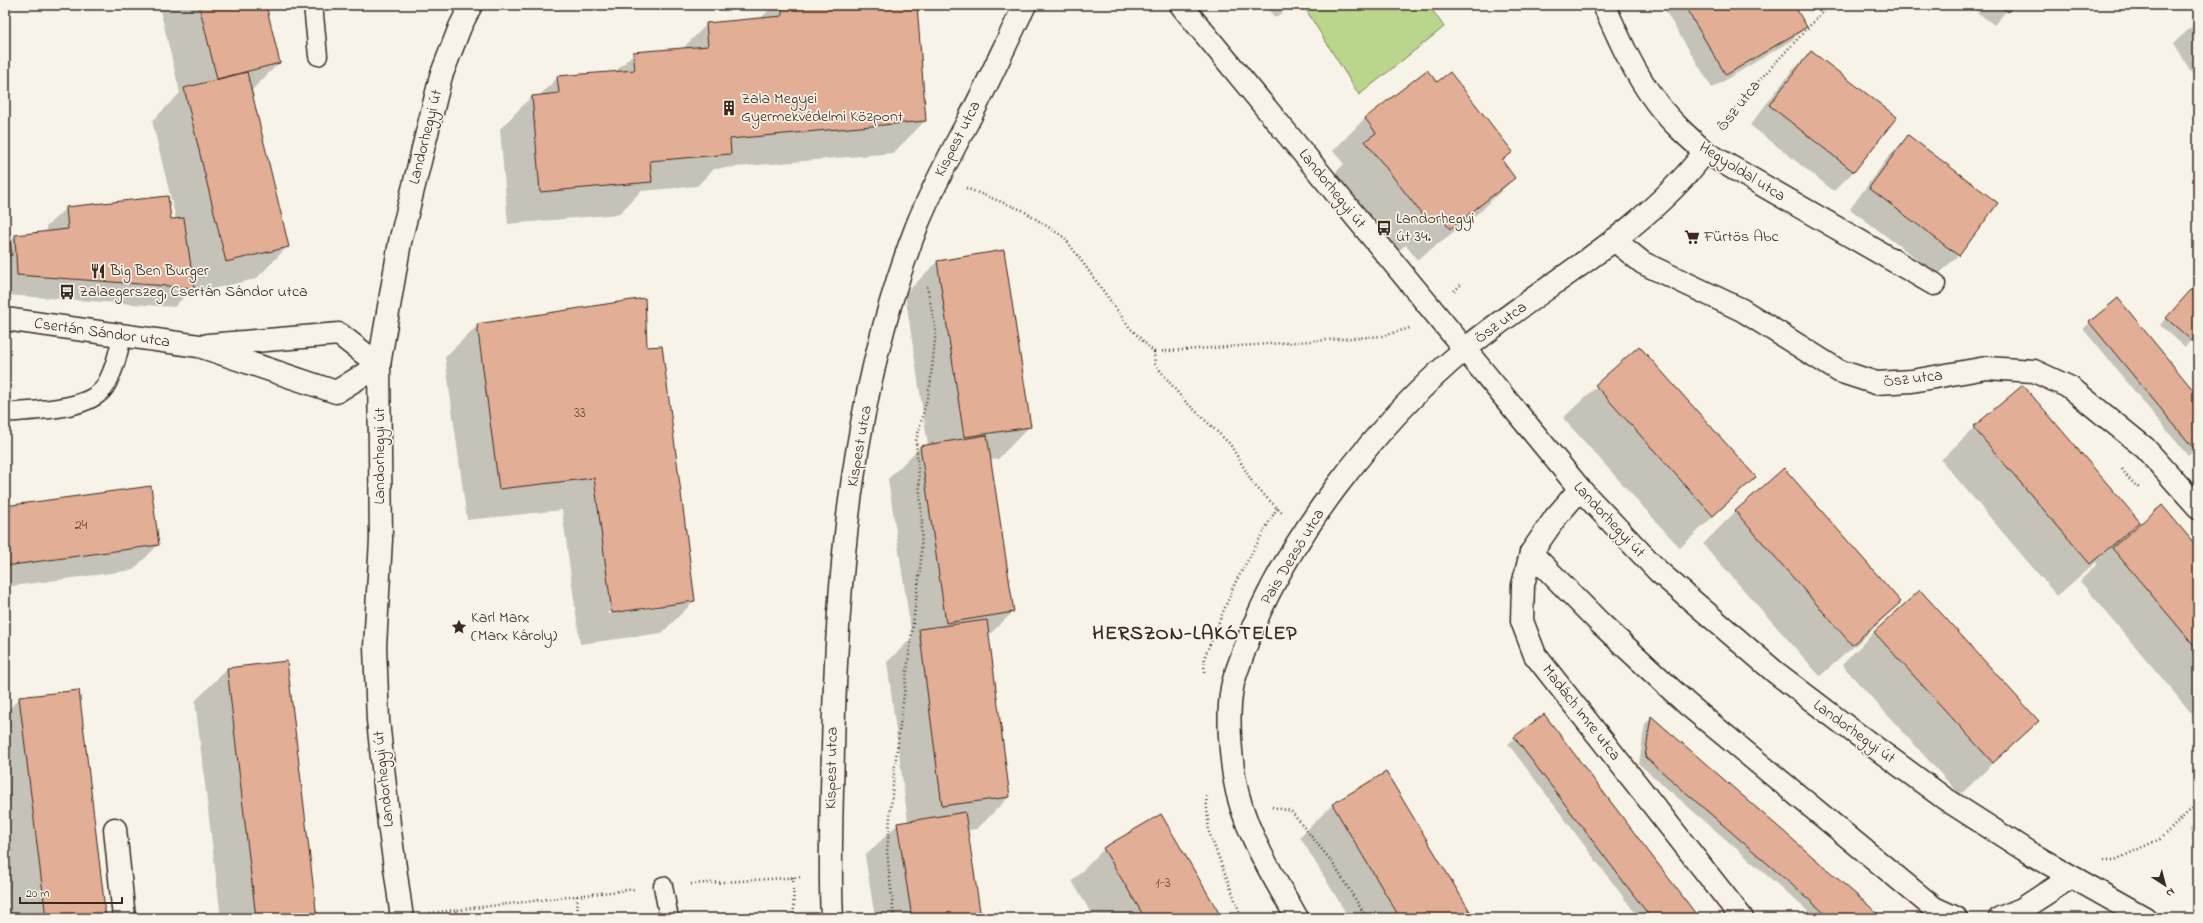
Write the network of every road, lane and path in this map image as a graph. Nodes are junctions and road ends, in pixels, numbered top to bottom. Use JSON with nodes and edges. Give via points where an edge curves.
{"nodes":[{"id":1,"x":313,"y":5,"type":"edge"},
{"id":2,"x":471,"y":5,"type":"edge"},
{"id":3,"x":1025,"y":5,"type":"edge"},
{"id":4,"x":1181,"y":5,"type":"edge"},
{"id":5,"x":1604,"y":5,"type":"edge"},
{"id":6,"x":1829,"y":5,"type":"edge"},
{"id":7,"x":318,"y":56,"type":"dead end"},
{"id":8,"x":1705,"y":152,"type":"junction"},
{"id":9,"x":962,"y":194,"type":"dead end"},
{"id":10,"x":1614,"y":240,"type":"junction"},
{"id":11,"x":928,"y":280,"type":"dead end"},
{"id":12,"x":1463,"y":283,"type":"dead end"},
{"id":13,"x":1934,"y":284,"type":"dead end"},
{"id":14,"x":1432,"y":310,"type":"junction"},
{"id":15,"x":5,"y":319,"type":"edge"},
{"id":16,"x":122,"y":336,"type":"junction"},
{"id":17,"x":199,"y":346,"type":"junction"},
{"id":18,"x":1464,"y":350,"type":"junction"},
{"id":19,"x":1154,"y":352,"type":"junction"},
{"id":20,"x":379,"y":365,"type":"junction"},
{"id":21,"x":5,"y":413,"type":"edge"},
{"id":22,"x":1580,"y":489,"type":"junction"},
{"id":23,"x":2198,"y":507,"type":"edge"},
{"id":24,"x":1304,"y":535,"type":"junction"},
{"id":25,"x":1531,"y":553,"type":"junction"},
{"id":26,"x":1240,"y":800,"type":"junction"},
{"id":27,"x":2198,"y":803,"type":"edge"},
{"id":28,"x":115,"y":829,"type":"dead end"},
{"id":29,"x":793,"y":877,"type":"junction"},
{"id":30,"x":830,"y":877,"type":"junction"},
{"id":31,"x":2080,"y":882,"type":"junction"},
{"id":32,"x":663,"y":886,"type":"junction"},
{"id":33,"x":577,"y":896,"type":"junction"},
{"id":34,"x":124,"y":918,"type":"edge"},
{"id":35,"x":402,"y":918,"type":"edge"},
{"id":36,"x":458,"y":918,"type":"edge"},
{"id":37,"x":578,"y":918,"type":"edge"},
{"id":38,"x":669,"y":918,"type":"edge"},
{"id":39,"x":794,"y":918,"type":"edge"},
{"id":40,"x":832,"y":918,"type":"edge"},
{"id":41,"x":894,"y":918,"type":"edge"},
{"id":42,"x":1297,"y":918,"type":"edge"},
{"id":43,"x":1367,"y":918,"type":"edge"},
{"id":44,"x":1742,"y":918,"type":"edge"},
{"id":45,"x":1956,"y":918,"type":"edge"},
{"id":46,"x":2000,"y":918,"type":"edge"},
{"id":47,"x":2144,"y":918,"type":"edge"}],
"edges":[{"from":1,"to":7,"type":"lane"},
{"from":2,"to":20,"type":"street","name":"Landorhegyi út","via":[[441,76],[400,242]]},
{"from":3,"to":30,"type":"street","name":"Kispest utca","via":[[935,184],[899,280],[878,350],[852,483],[843,555],[834,687]]},
{"from":4,"to":14,"type":"street","name":"Landorhegyi út"},
{"from":5,"to":8,"type":"street","name":"Hegyoldal utca","via":[[1623,48],[1656,102]]},
{"from":6,"to":8,"type":"path","name":"Ősz utca","via":[[1740,101]]},
{"from":8,"to":10,"type":"street","name":"Ősz utca","via":[[1674,188]]},
{"from":8,"to":13,"type":"street","name":"Hegyoldal utca"},
{"from":9,"to":19,"type":"path","via":[[964,188],[1022,210],[1065,238],[1130,328]]},
{"from":10,"to":18,"type":"street","name":"Ősz utca"},
{"from":10,"to":23,"type":"street","name":"Ősz utca","via":[[1643,264],[1742,310],[1839,371],[1876,383],[1912,381],[1986,368],[2034,371],[2071,388],[2145,448]]},
{"from":11,"to":41,"type":"path","via":[[936,331],[930,387],[916,441],[922,520],[921,561],[894,774],[887,851]]},
{"from":12,"to":14,"type":"path"},
{"from":14,"to":18,"type":"street","name":"Landorhegyi út"},
{"from":14,"to":19,"type":"path","via":[[1407,330],[1383,336]]},
{"from":15,"to":16,"type":"street","name":"Csertán Sándor utca"},
{"from":16,"to":17,"type":"street","name":"Csertán Sándor utca"},
{"from":16,"to":21,"type":"lane","via":[[114,367],[103,389],[90,400],[75,405]]},
{"from":17,"to":20,"type":"street","name":"Csertán Sándor utca","via":[[339,334]]},
{"from":17,"to":20,"type":"street","name":"Csertán Sándor utca","via":[[336,392]]},
{"from":18,"to":22,"type":"street","name":"Landorhegyi út"},
{"from":18,"to":24,"type":"street","name":"Pais Dezső utca","via":[[1409,402],[1363,454]]},
{"from":19,"to":24,"type":"path","via":[[1155,364],[1182,398],[1230,444],[1254,485]]},
{"from":20,"to":35,"type":"street","name":"Landorhegyi út","via":[[381,539],[375,647],[378,720]]},
{"from":22,"to":25,"type":"street","name":"Madách Imre utca"},
{"from":22,"to":31,"type":"street","name":"Landorhegyi út","via":[[1659,572],[1775,672],[1944,798]]},
{"from":24,"to":26,"type":"street","name":"Pais Dezső utca","via":[[1281,569],[1253,626],[1232,688],[1230,740],[1234,778]]},
{"from":25,"to":44,"type":"street","name":"Madách Imre utca","via":[[1523,585],[1522,621],[1535,655]]},
{"from":25,"to":45,"type":"street","via":[[1686,704],[1934,908]]},
{"from":26,"to":42,"type":"street","name":"Pais Dezső utca","via":[[1246,822]]},
{"from":26,"to":43,"type":"path","via":[[1291,811],[1332,862]]},
{"from":27,"to":31,"type":"path","via":[[2160,839],[2115,860],[2103,860]]},
{"from":28,"to":34,"type":"street"},
{"from":29,"to":30,"type":"path"},
{"from":29,"to":32,"type":"path"},
{"from":29,"to":39,"type":"path"},
{"from":30,"to":40,"type":"street","name":"Kispest utca"},
{"from":31,"to":46,"type":"street"},
{"from":31,"to":47,"type":"street","name":"Landorhegyi út"},
{"from":32,"to":33,"type":"path"},
{"from":32,"to":38,"type":"lane"},
{"from":33,"to":36,"type":"path","via":[[456,910]]},
{"from":33,"to":37,"type":"path"}]}
